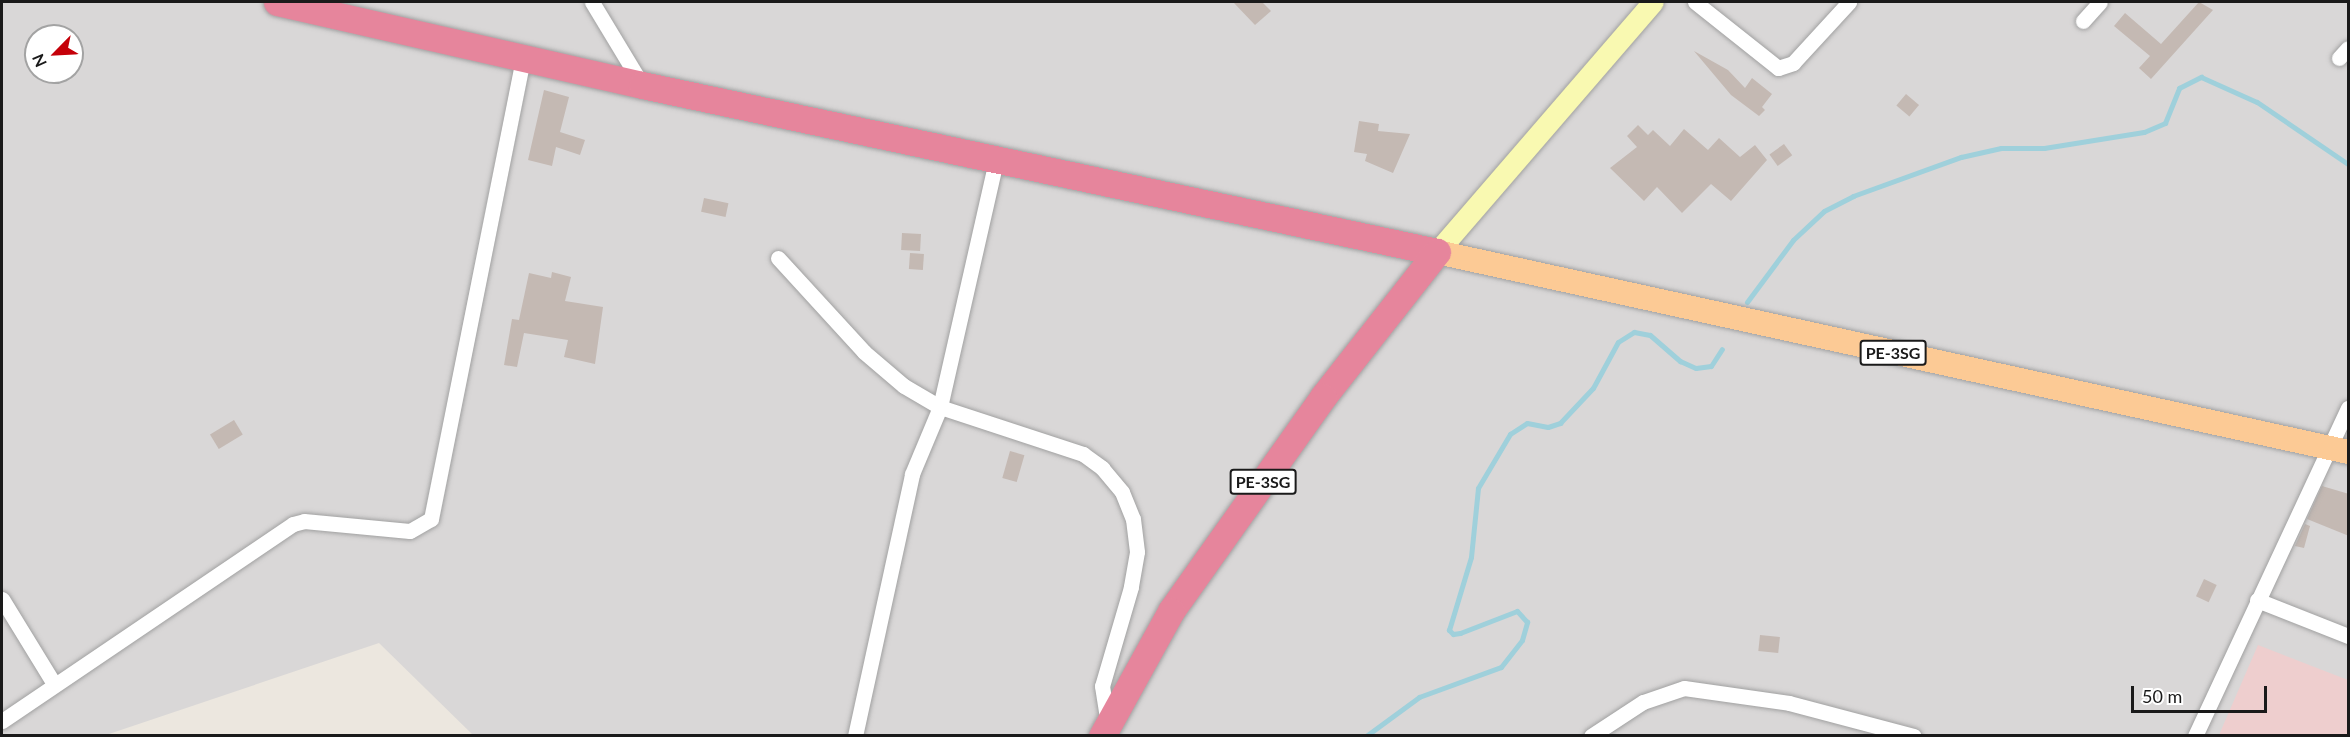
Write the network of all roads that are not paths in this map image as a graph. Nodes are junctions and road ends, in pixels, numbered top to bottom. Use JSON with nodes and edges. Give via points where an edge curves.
{"nodes":[{"id":1,"x":277,"y":2,"type":"edge"},
{"id":2,"x":592,"y":2,"type":"edge"},
{"id":3,"x":1653,"y":2,"type":"edge"},
{"id":4,"x":1695,"y":2,"type":"edge"},
{"id":5,"x":1849,"y":2,"type":"edge"},
{"id":6,"x":2100,"y":2,"type":"edge"},
{"id":7,"x":2083,"y":21,"type":"dead end"},
{"id":8,"x":523,"y":58,"type":"junction"},
{"id":9,"x":642,"y":85,"type":"junction"},
{"id":10,"x":996,"y":160,"type":"junction"},
{"id":11,"x":1437,"y":252,"type":"junction"},
{"id":12,"x":778,"y":258,"type":"dead end"},
{"id":13,"x":940,"y":407,"type":"junction"},
{"id":14,"x":2349,"y":408,"type":"edge"},
{"id":15,"x":2338,"y":451,"type":"edge"},
{"id":16,"x":2,"y":599,"type":"edge"},
{"id":17,"x":2257,"y":600,"type":"junction"},
{"id":18,"x":2349,"y":636,"type":"edge"},
{"id":19,"x":54,"y":684,"type":"junction"},
{"id":20,"x":2,"y":721,"type":"edge"},
{"id":21,"x":1105,"y":730,"type":"edge"},
{"id":22,"x":855,"y":735,"type":"edge"},
{"id":23,"x":1591,"y":735,"type":"edge"},
{"id":24,"x":1914,"y":735,"type":"edge"},
{"id":25,"x":2195,"y":735,"type":"edge"}],
"edges":[{"from":1,"to":8,"type":"highway"},
{"from":2,"to":9,"type":"street"},
{"from":3,"to":11,"type":"main road"},
{"from":4,"to":5,"type":"street","via":[[1778,68],[1792,63]]},
{"from":6,"to":7,"type":"street"},
{"from":8,"to":9,"type":"highway"},
{"from":8,"to":19,"type":"street","via":[[431,519],[410,531],[304,521],[293,524]]},
{"from":9,"to":10,"type":"highway"},
{"from":10,"to":11,"type":"highway"},
{"from":10,"to":13,"type":"street"},
{"from":11,"to":15,"type":"main road","number":"PE-3SG"},
{"from":11,"to":21,"type":"highway","number":"PE-3SG","via":[[1323,397],[1171,611]]},
{"from":12,"to":13,"type":"street","via":[[864,352],[904,386]]},
{"from":13,"to":21,"type":"street","via":[[1083,454],[1102,468],[1122,492],[1133,519],[1137,552],[1131,587],[1102,686]]},
{"from":13,"to":22,"type":"street","via":[[912,474]]},
{"from":14,"to":15,"type":"street"},
{"from":15,"to":17,"type":"street"},
{"from":16,"to":19,"type":"street"},
{"from":17,"to":18,"type":"street"},
{"from":17,"to":25,"type":"street"},
{"from":19,"to":20,"type":"street"},
{"from":23,"to":24,"type":"street","via":[[1643,702],[1684,688],[1789,703]]}]}
